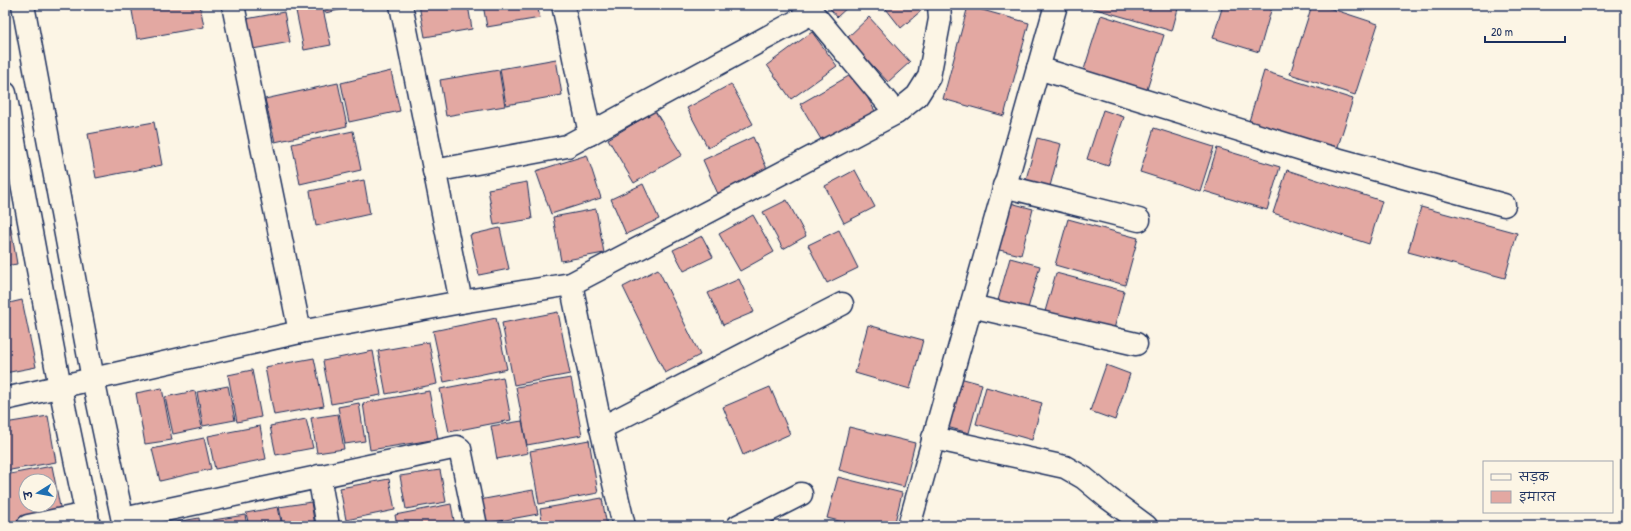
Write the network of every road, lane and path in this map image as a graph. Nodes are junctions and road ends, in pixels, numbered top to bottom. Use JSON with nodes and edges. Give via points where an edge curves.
{"nodes":[{"id":1,"x":22,"y":5,"type":"edge"},
{"id":2,"x":233,"y":5,"type":"edge"},
{"id":3,"x":401,"y":5,"type":"edge"},
{"id":4,"x":563,"y":5,"type":"edge"},
{"id":5,"x":939,"y":5,"type":"edge"},
{"id":6,"x":1056,"y":5,"type":"edge"},
{"id":7,"x":809,"y":9,"type":"edge"},
{"id":8,"x":1038,"y":68,"type":"junction"},
{"id":9,"x":5,"y":93,"type":"edge"},
{"id":10,"x":896,"y":113,"type":"junction"},
{"id":11,"x":590,"y":134,"type":"junction"},
{"id":12,"x":434,"y":171,"type":"junction"},
{"id":13,"x":1004,"y":186,"type":"junction"},
{"id":14,"x":1504,"y":205,"type":"dead end"},
{"id":15,"x":1139,"y":220,"type":"dead end"},
{"id":16,"x":571,"y":284,"type":"junction"},
{"id":17,"x":461,"y":302,"type":"junction"},
{"id":18,"x":842,"y":304,"type":"dead end"},
{"id":19,"x":971,"y":306,"type":"junction"},
{"id":20,"x":300,"y":332,"type":"junction"},
{"id":21,"x":1136,"y":344,"type":"dead end"},
{"id":22,"x":93,"y":379,"type":"junction"},
{"id":23,"x":60,"y":387,"type":"junction"},
{"id":24,"x":5,"y":399,"type":"edge"},
{"id":25,"x":601,"y":428,"type":"junction"},
{"id":26,"x":933,"y":438,"type":"junction"},
{"id":27,"x":319,"y":476,"type":"junction"},
{"id":28,"x":801,"y":494,"type":"dead end"},
{"id":29,"x":88,"y":520,"type":"edge"},
{"id":30,"x":59,"y":523,"type":"edge"},
{"id":31,"x":123,"y":523,"type":"edge"},
{"id":32,"x":28,"y":526,"type":"edge"},
{"id":33,"x":328,"y":526,"type":"edge"},
{"id":34,"x":476,"y":526,"type":"edge"},
{"id":35,"x":624,"y":526,"type":"edge"},
{"id":36,"x":738,"y":526,"type":"edge"},
{"id":37,"x":908,"y":526,"type":"edge"},
{"id":38,"x":1146,"y":526,"type":"edge"}],
"edges":[{"from":1,"to":22,"type":"street"},
{"from":2,"to":20,"type":"street"},
{"from":3,"to":12,"type":"street"},
{"from":4,"to":11,"type":"street"},
{"from":5,"to":10,"type":"street","via":[[940,19],[929,77],[917,96]]},
{"from":6,"to":8,"type":"street"},
{"from":7,"to":10,"type":"street"},
{"from":7,"to":11,"type":"street"},
{"from":8,"to":13,"type":"street"},
{"from":8,"to":14,"type":"street","via":[[1308,152]]},
{"from":9,"to":23,"type":"street"},
{"from":10,"to":16,"type":"street"},
{"from":11,"to":12,"type":"street","via":[[567,146]]},
{"from":12,"to":17,"type":"street"},
{"from":13,"to":15,"type":"street"},
{"from":13,"to":19,"type":"street"},
{"from":16,"to":17,"type":"street"},
{"from":16,"to":25,"type":"street"},
{"from":17,"to":20,"type":"street"},
{"from":18,"to":25,"type":"street"},
{"from":19,"to":21,"type":"street"},
{"from":19,"to":26,"type":"street"},
{"from":20,"to":22,"type":"street"},
{"from":22,"to":23,"type":"street"},
{"from":22,"to":31,"type":"street"},
{"from":23,"to":24,"type":"street"},
{"from":23,"to":29,"type":"street"},
{"from":25,"to":35,"type":"street"},
{"from":26,"to":37,"type":"street"},
{"from":26,"to":38,"type":"street","via":[[1065,467],[1084,478]]},
{"from":27,"to":31,"type":"street"},
{"from":27,"to":33,"type":"street"},
{"from":27,"to":34,"type":"street","via":[[457,447],[460,448]]},
{"from":28,"to":36,"type":"street"},
{"from":29,"to":30,"type":"street"},
{"from":30,"to":32,"type":"street"}]}
